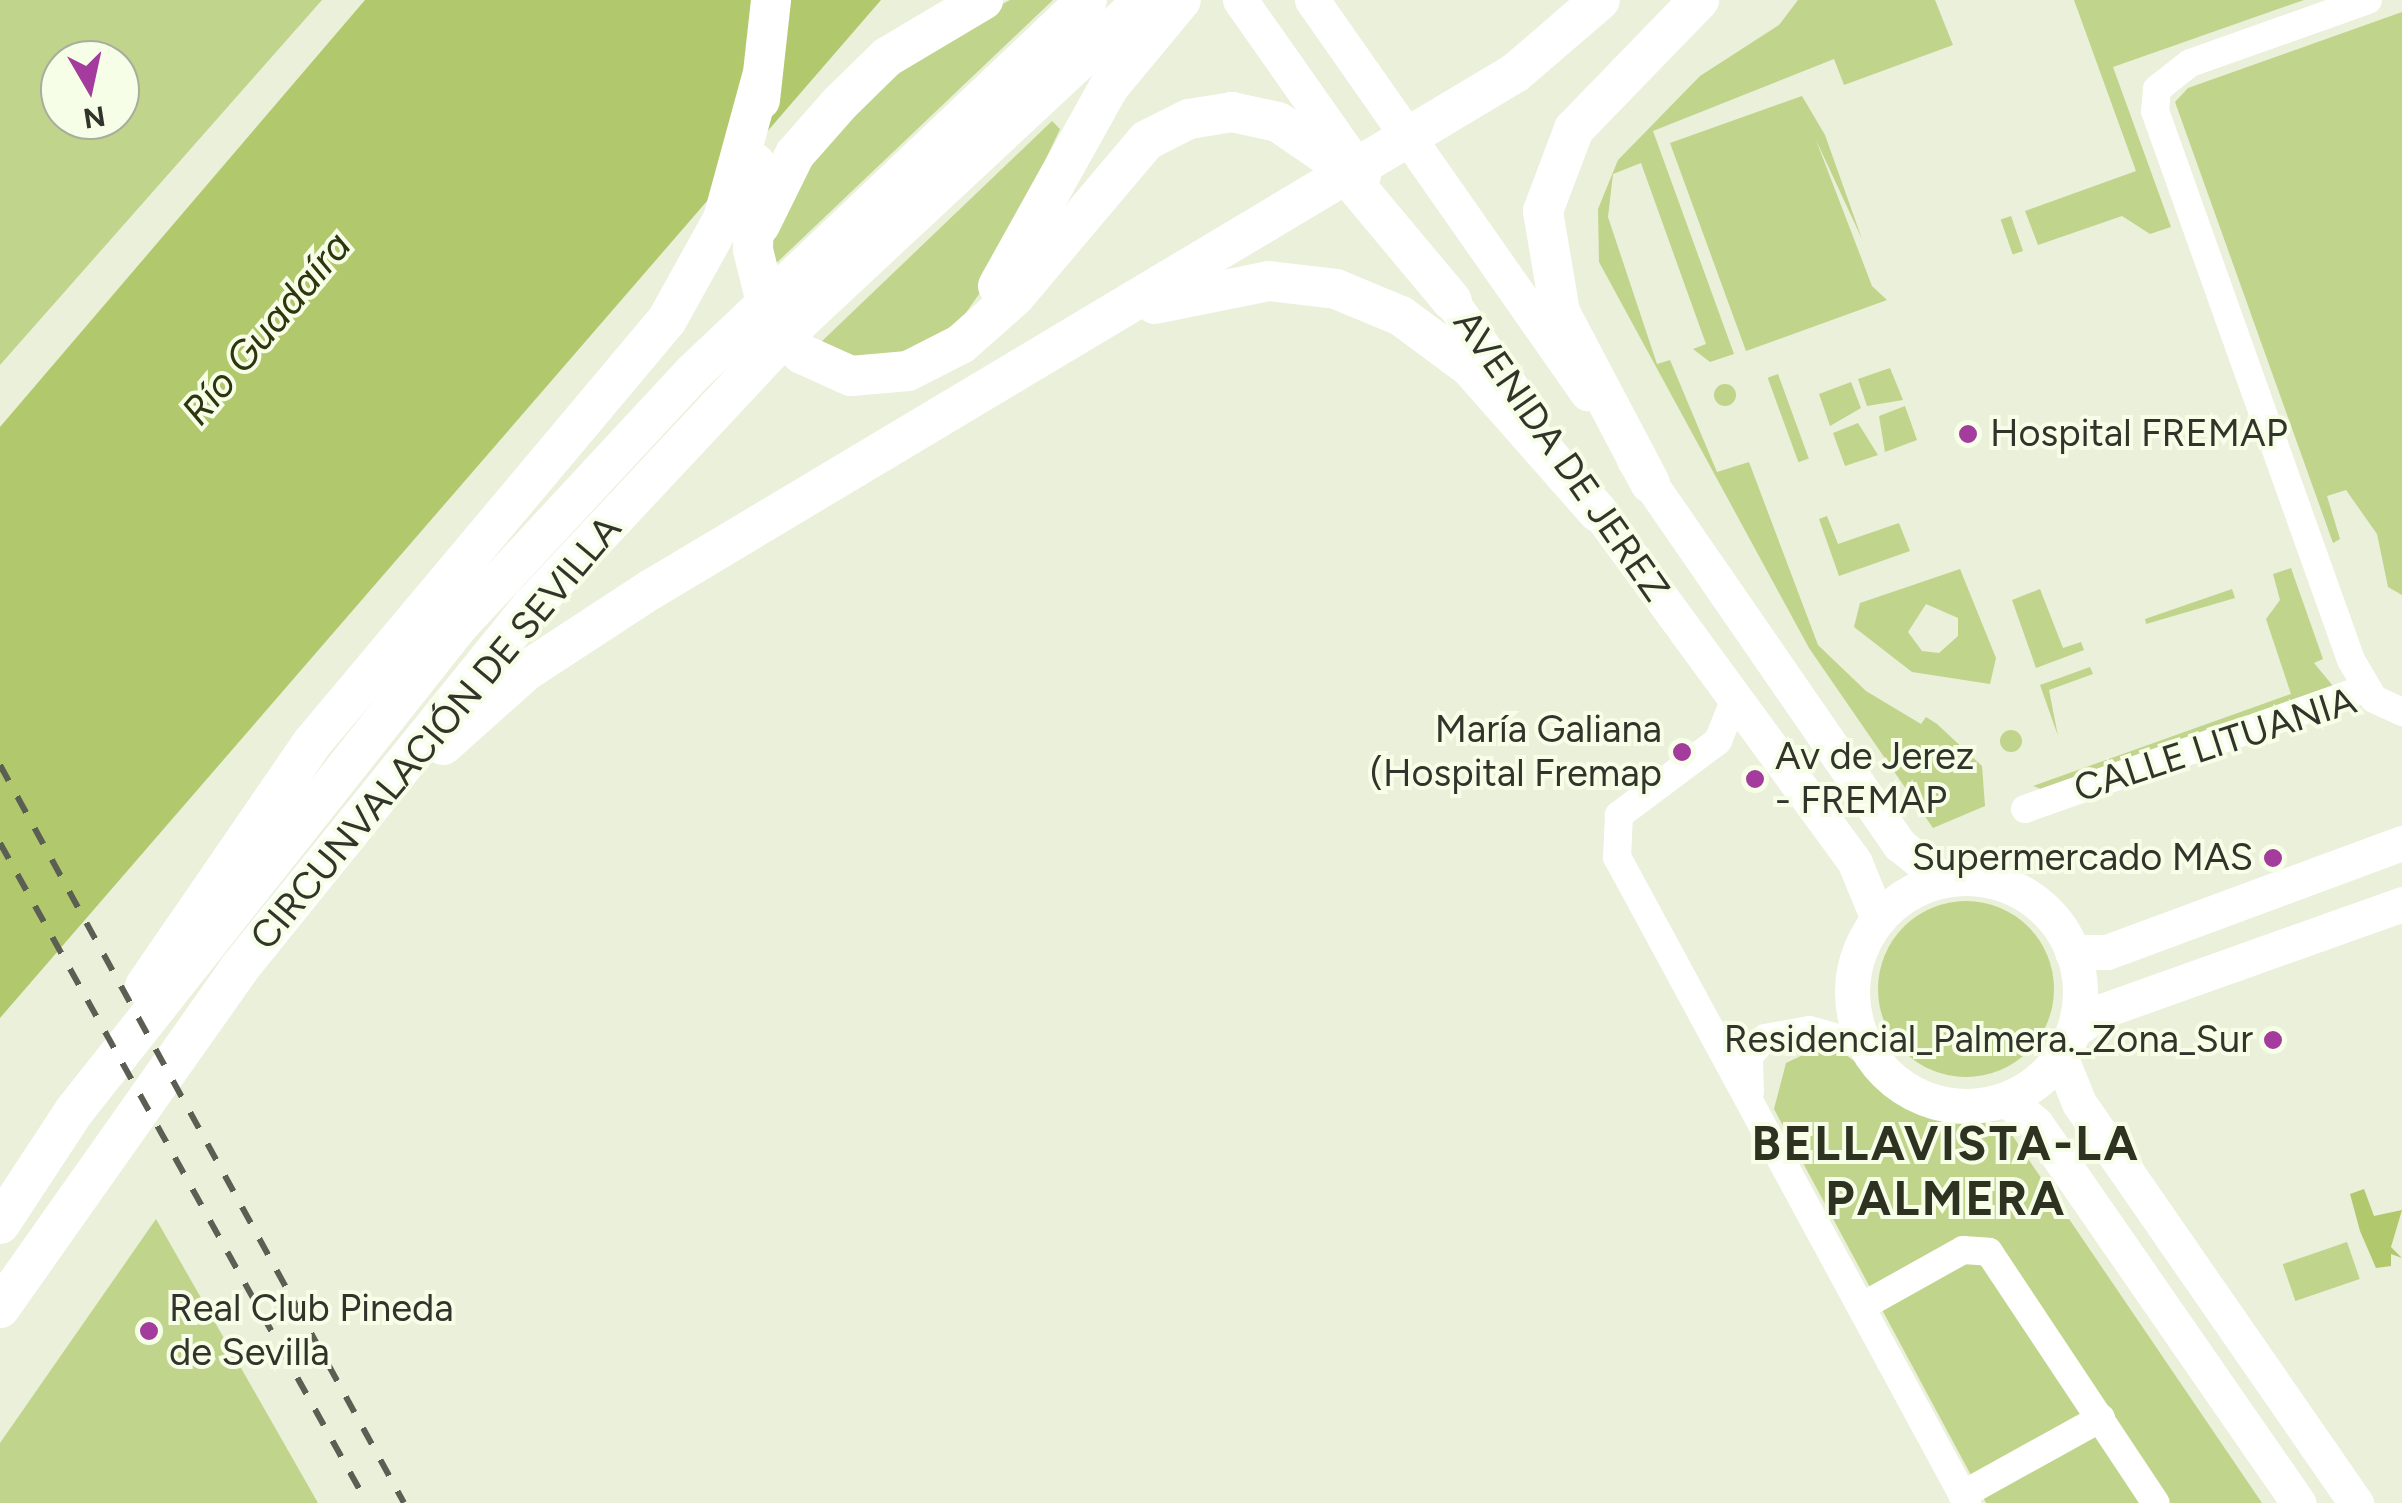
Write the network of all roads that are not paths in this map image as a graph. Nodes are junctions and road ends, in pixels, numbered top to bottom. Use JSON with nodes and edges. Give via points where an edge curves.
{"nodes":[{"id":1,"x":771,"y":0,"type":"edge"},
{"id":2,"x":984,"y":0,"type":"edge"},
{"id":3,"x":1086,"y":0,"type":"edge"},
{"id":4,"x":1144,"y":0,"type":"edge"},
{"id":5,"x":1181,"y":0,"type":"edge"},
{"id":6,"x":1240,"y":0,"type":"edge"},
{"id":7,"x":1312,"y":0,"type":"edge"},
{"id":8,"x":1600,"y":0,"type":"edge"},
{"id":9,"x":1698,"y":0,"type":"edge"},
{"id":10,"x":2368,"y":0,"type":"edge"},
{"id":11,"x":762,"y":76,"type":"junction"},
{"id":12,"x":753,"y":250,"type":"junction"},
{"id":13,"x":1452,"y":301,"type":"junction"},
{"id":14,"x":961,"y":344,"type":"junction"},
{"id":15,"x":1009,"y":378,"type":"junction"},
{"id":16,"x":1650,"y":484,"type":"junction"},
{"id":17,"x":1598,"y":512,"type":"junction"},
{"id":18,"x":2366,"y":688,"type":"junction"},
{"id":19,"x":1734,"y":701,"type":"junction"},
{"id":20,"x":2402,"y":712,"type":"edge"},
{"id":21,"x":2025,"y":809,"type":"dead end"},
{"id":22,"x":347,"y":830,"type":"junction"},
{"id":23,"x":2402,"y":845,"type":"edge"},
{"id":24,"x":2402,"y":877,"type":"edge"},
{"id":25,"x":1942,"y":880,"type":"junction"},
{"id":26,"x":2402,"y":904,"type":"edge"},
{"id":27,"x":1876,"y":914,"type":"junction"},
{"id":28,"x":2072,"y":952,"type":"junction"},
{"id":29,"x":2076,"y":1029,"type":"junction"},
{"id":30,"x":1868,"y":1046,"type":"junction"},
{"id":31,"x":2063,"y":1064,"type":"junction"},
{"id":32,"x":2008,"y":1100,"type":"junction"},
{"id":33,"x":1755,"y":1108,"type":"junction"},
{"id":34,"x":75,"y":1110,"type":"junction"},
{"id":35,"x":0,"y":1224,"type":"edge"},
{"id":36,"x":1862,"y":1306,"type":"junction"},
{"id":37,"x":0,"y":1308,"type":"edge"},
{"id":38,"x":2101,"y":1418,"type":"junction"},
{"id":39,"x":1964,"y":1499,"type":"edge"},
{"id":40,"x":2156,"y":1503,"type":"edge"},
{"id":41,"x":2298,"y":1503,"type":"edge"},
{"id":42,"x":2356,"y":1503,"type":"edge"}],
"edges":[{"from":1,"to":11,"type":"highway"},
{"from":2,"to":12,"type":"highway","via":[[887,57],[840,103],[767,199]]},
{"from":3,"to":34,"type":"highway","name":"CIRCUNVALACIÓN DE SEVILLA","via":[[692,374],[472,611]]},
{"from":4,"to":22,"type":"highway","name":"CIRCUNVALACIÓN DE SEVILLA","via":[[791,330],[532,605]]},
{"from":5,"to":14,"type":"highway","via":[[1108,88]]},
{"from":6,"to":13,"type":"main road","name":"AVENIDA DE JEREZ"},
{"from":7,"to":16,"type":"main road","name":"AVENIDA DE JEREZ"},
{"from":8,"to":15,"type":"highway","via":[[1515,72]]},
{"from":9,"to":16,"type":"highway","via":[[1574,129],[1542,211],[1560,312]]},
{"from":10,"to":18,"type":"street","via":[[2190,63],[2157,89],[2155,111]]},
{"from":11,"to":12,"type":"highway"},
{"from":11,"to":34,"type":"highway","via":[[699,272],[312,743],[164,952]]},
{"from":12,"to":14,"type":"highway","via":[[771,322],[802,354],[850,376],[908,370]]},
{"from":13,"to":14,"type":"highway","via":[[1335,160],[1278,122],[1232,112],[1189,118],[1147,140],[1016,296]]},
{"from":13,"to":17,"type":"main road","name":"AVENIDA DE JEREZ"},
{"from":15,"to":17,"type":"highway","via":[[1176,292],[1269,281],[1336,290],[1401,316],[1470,367]]},
{"from":15,"to":22,"type":"highway","via":[[526,671]]},
{"from":16,"to":25,"type":"main road","name":"AVENIDA DE JEREZ","via":[[1900,845]]},
{"from":17,"to":19,"type":"main road","name":"AVENIDA DE JEREZ"},
{"from":18,"to":20,"type":"street","name":"CALLE LITUANIA"},
{"from":18,"to":21,"type":"street","name":"CALLE LITUANIA"},
{"from":19,"to":27,"type":"main road","name":"AVENIDA DE JEREZ","via":[[1863,875]]},
{"from":19,"to":33,"type":"street","via":[[1718,741],[1614,824],[1617,857]]},
{"from":22,"to":37,"type":"highway","name":"CIRCUNVALACIÓN DE SEVILLA"},
{"from":23,"to":24,"type":"main road"},
{"from":23,"to":28,"type":"main road","via":[[2107,952]]},
{"from":25,"to":27,"type":"main road","via":[[1911,885]]},
{"from":25,"to":28,"type":"main road","via":[[2016,892],[2050,918]]},
{"from":26,"to":29,"type":"main road","via":[[2102,1011]]},
{"from":27,"to":30,"type":"main road","via":[[1850,978]]},
{"from":28,"to":29,"type":"main road"},
{"from":29,"to":31,"type":"main road"},
{"from":30,"to":32,"type":"main road","via":[[1926,1096]]},
{"from":30,"to":33,"type":"street","via":[[1809,1030],[1765,1038],[1749,1056]]},
{"from":31,"to":32,"type":"main road"},
{"from":31,"to":42,"type":"main road","via":[[2079,1103]]},
{"from":32,"to":41,"type":"main road","via":[[2036,1124]]},
{"from":33,"to":36,"type":"street"},
{"from":34,"to":35,"type":"highway","name":"CIRCUNVALACIÓN DE SEVILLA"},
{"from":36,"to":38,"type":"street","via":[[1962,1250],[1989,1252]]},
{"from":36,"to":39,"type":"street"},
{"from":38,"to":39,"type":"street"},
{"from":38,"to":40,"type":"street"}]}
